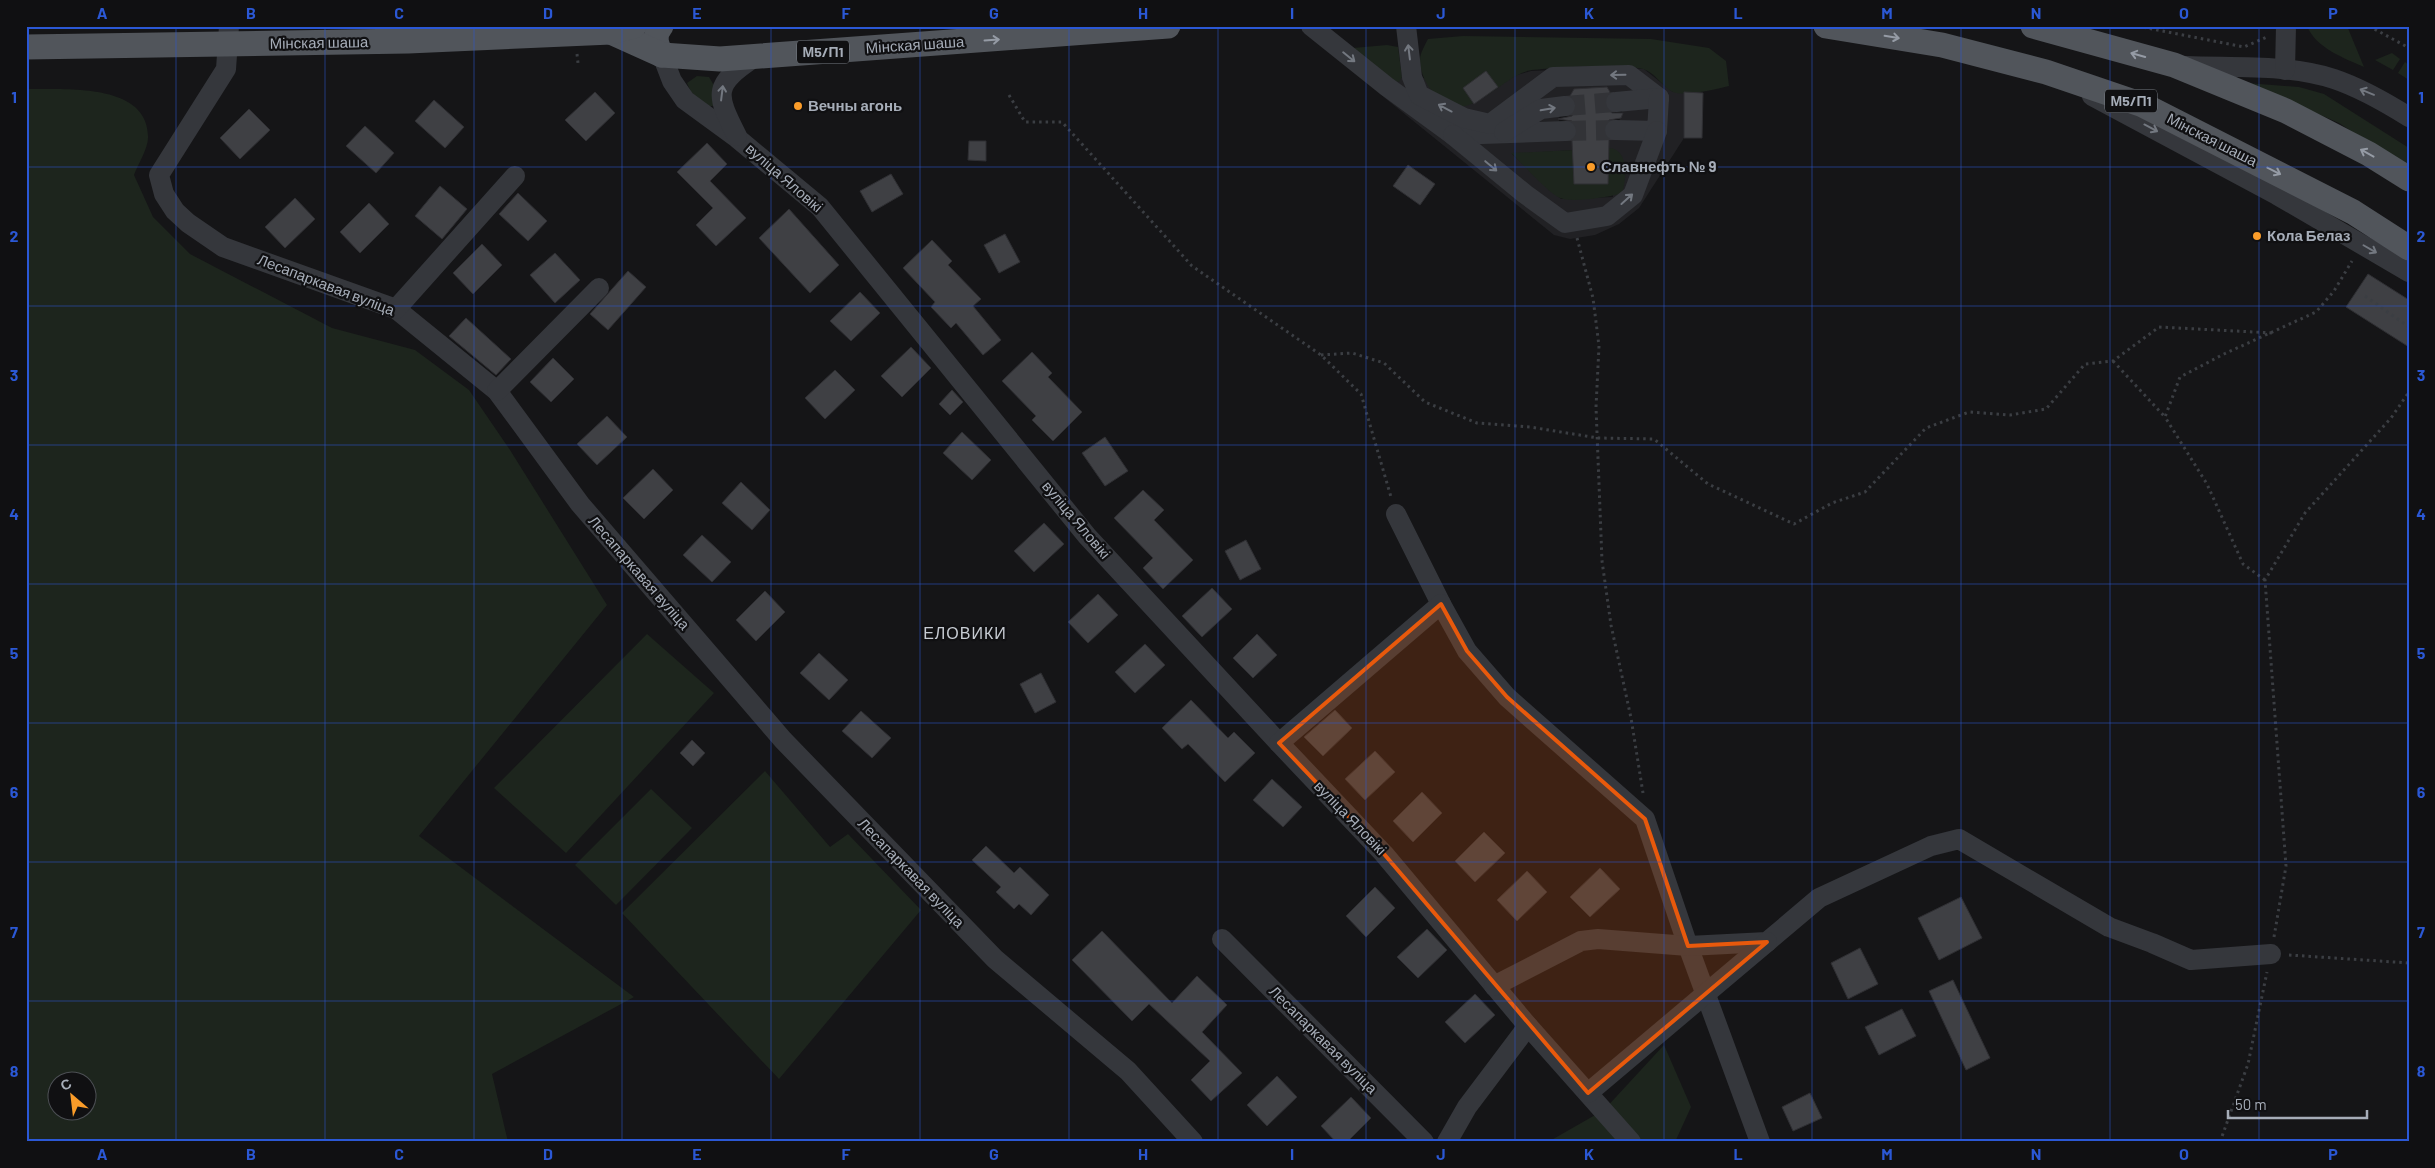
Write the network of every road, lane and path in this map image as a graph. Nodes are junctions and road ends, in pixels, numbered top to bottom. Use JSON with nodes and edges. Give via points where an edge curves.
{"nodes":[{"id":1,"x":661,"y":26,"type":"edge"},
{"id":2,"x":1311,"y":26,"type":"edge"},
{"id":3,"x":1406,"y":26,"type":"edge"},
{"id":4,"x":1826,"y":26,"type":"edge"},
{"id":5,"x":2033,"y":26,"type":"edge"},
{"id":6,"x":2137,"y":26,"type":"edge"},
{"id":7,"x":2369,"y":26,"type":"edge"},
{"id":8,"x":1157,"y":27,"type":"edge"},
{"id":9,"x":618,"y":28,"type":"edge"},
{"id":10,"x":2286,"y":28,"type":"edge"},
{"id":11,"x":1065,"y":30,"type":"edge"},
{"id":12,"x":229,"y":35,"type":"edge"},
{"id":13,"x":26,"y":46,"type":"edge"},
{"id":14,"x":2409,"y":48,"type":"edge"},
{"id":15,"x":662,"y":55,"type":"junction"},
{"id":16,"x":754,"y":57,"type":"junction"},
{"id":17,"x":2174,"y":65,"type":"junction"},
{"id":18,"x":2285,"y":70,"type":"junction"},
{"id":19,"x":2046,"y":72,"type":"junction"},
{"id":20,"x":1009,"y":95,"type":"dead end"},
{"id":21,"x":1659,"y":98,"type":"junction"},
{"id":22,"x":1616,"y":102,"type":"tunnel mouth"},
{"id":23,"x":1565,"y":106,"type":"tunnel mouth"},
{"id":24,"x":2409,"y":117,"type":"edge"},
{"id":25,"x":1615,"y":130,"type":"tunnel mouth"},
{"id":26,"x":1566,"y":131,"type":"tunnel mouth"},
{"id":27,"x":1657,"y":131,"type":"junction"},
{"id":28,"x":1503,"y":133,"type":"junction"},
{"id":29,"x":1453,"y":135,"type":"junction"},
{"id":30,"x":738,"y":138,"type":"junction"},
{"id":31,"x":515,"y":176,"type":"dead end"},
{"id":32,"x":2409,"y":179,"type":"edge"},
{"id":33,"x":1576,"y":221,"type":"junction"},
{"id":34,"x":2409,"y":248,"type":"edge"},
{"id":35,"x":2352,"y":261,"type":"dead end"},
{"id":36,"x":2409,"y":272,"type":"edge"},
{"id":37,"x":599,"y":288,"type":"dead end"},
{"id":38,"x":2365,"y":296,"type":"dead end"},
{"id":39,"x":396,"y":309,"type":"junction"},
{"id":40,"x":2409,"y":327,"type":"edge"},
{"id":41,"x":2273,"y":333,"type":"junction"},
{"id":42,"x":1321,"y":355,"type":"junction"},
{"id":43,"x":2113,"y":361,"type":"junction"},
{"id":44,"x":497,"y":391,"type":"junction"},
{"id":45,"x":2409,"y":392,"type":"edge"},
{"id":46,"x":2166,"y":417,"type":"junction"},
{"id":47,"x":1598,"y":438,"type":"junction"},
{"id":48,"x":1396,"y":514,"type":"joint"},
{"id":49,"x":2265,"y":580,"type":"junction"},
{"id":50,"x":1442,"y":604,"type":"junction"},
{"id":51,"x":1279,"y":743,"type":"junction"},
{"id":52,"x":1645,"y":819,"type":"junction"},
{"id":53,"x":1222,"y":939,"type":"dead end"},
{"id":54,"x":1768,"y":942,"type":"junction"},
{"id":55,"x":1688,"y":946,"type":"junction"},
{"id":56,"x":2270,"y":954,"type":"junction"},
{"id":57,"x":2409,"y":962,"type":"edge"},
{"id":58,"x":1494,"y":986,"type":"junction"},
{"id":59,"x":1706,"y":992,"type":"junction"},
{"id":60,"x":1528,"y":1026,"type":"junction"},
{"id":61,"x":1588,"y":1092,"type":"junction"},
{"id":62,"x":1193,"y":1142,"type":"edge"},
{"id":63,"x":1424,"y":1142,"type":"edge"},
{"id":64,"x":1447,"y":1142,"type":"edge"},
{"id":65,"x":1631,"y":1142,"type":"edge"},
{"id":66,"x":1760,"y":1142,"type":"edge"},
{"id":67,"x":2220,"y":1142,"type":"edge"}],
"edges":[{"from":1,"to":15,"type":"main road","via":[[656,32],[656,40]]},
{"from":2,"to":29,"type":"street","one_way":true},
{"from":21,"to":3,"type":"street","one_way":true,"via":[[1629,75],[1553,77],[1490,124],[1464,118],[1419,94],[1412,77]]},
{"from":4,"to":19,"type":"main road","name":"Мінская шаша","number":"М5/П1","one_way":true,"via":[[1942,45]]},
{"from":17,"to":5,"type":"main road","one_way":true},
{"from":6,"to":10,"type":"path","via":[[2244,47]]},
{"from":7,"to":14,"type":"path"},
{"from":8,"to":11,"type":"main road","name":"Мінская шаша","number":"М5/П1"},
{"from":9,"to":12,"type":"main road","name":"Мінская шаша","number":"М5/П1","via":[[408,41]]},
{"from":9,"to":15,"type":"main road","number":"М5/П1"},
{"from":10,"to":18,"type":"street"},
{"from":16,"to":11,"type":"main road","name":"Мінская шаша","number":"М5/П1","one_way":true},
{"from":12,"to":13,"type":"main road","name":"Мінская шаша","number":"М5/П1"},
{"from":12,"to":39,"type":"street","name":"Лесапаркавая вуліца","via":[[226,69],[159,175],[164,194],[188,223],[223,247]]},
{"from":15,"to":16,"type":"main road","name":"Мінская шаша","number":"М5/П1","via":[[720,59]]},
{"from":15,"to":30,"type":"street","name":"вуліца Яловікі","via":[[672,81],[685,100]]},
{"from":30,"to":16,"type":"street","one_way":true,"via":[[723,110],[722,86],[734,71]]},
{"from":17,"to":18,"type":"street"},
{"from":32,"to":17,"type":"main road","one_way":true,"via":[[2369,154],[2286,111]]},
{"from":24,"to":18,"type":"street","one_way":true,"via":[[2376,96],[2333,79]]},
{"from":19,"to":34,"type":"main road","name":"Мінская шаша","number":"М5/П1","one_way":true,"via":[[2143,105],[2353,212]]},
{"from":19,"to":36,"type":"street","one_way":true,"via":[[2277,195]]},
{"from":20,"to":42,"type":"path","via":[[1025,122],[1062,122],[1192,266]]},
{"from":21,"to":22,"type":"street"},
{"from":21,"to":27,"type":"street"},
{"from":28,"to":23,"type":"street","one_way":true,"via":[[1541,109]]},
{"from":25,"to":27,"type":"street"},
{"from":26,"to":28,"type":"street"},
{"from":33,"to":27,"type":"street","one_way":true,"via":[[1607,216],[1633,195]]},
{"from":28,"to":29,"type":"street"},
{"from":29,"to":33,"type":"street","one_way":true,"via":[[1564,223]]},
{"from":30,"to":51,"type":"street","name":"вуліца Яловікі","via":[[820,207],[1087,536]]},
{"from":31,"to":39,"type":"street"},
{"from":33,"to":47,"type":"path","via":[[1599,346]]},
{"from":35,"to":41,"type":"path","via":[[2334,291],[2316,312]]},
{"from":37,"to":44,"type":"street"},
{"from":38,"to":40,"type":"path"},
{"from":39,"to":44,"type":"street","name":"Лесапаркавая вуліца"},
{"from":41,"to":43,"type":"path","via":[[2159,328]]},
{"from":41,"to":46,"type":"path","via":[[2180,377]]},
{"from":42,"to":47,"type":"path","via":[[1352,353],[1384,363],[1425,402],[1477,423],[1530,427]]},
{"from":42,"to":48,"type":"path","via":[[1361,394]]},
{"from":43,"to":46,"type":"path"},
{"from":43,"to":47,"type":"path","via":[[2085,364],[2046,409],[2010,416],[1969,412],[1926,428],[1865,492],[1832,503],[1794,524],[1708,484],[1654,439]]},
{"from":44,"to":62,"type":"street","name":"Лесапаркавая вуліца","via":[[580,504],[783,740],[995,959],[1128,1071]]},
{"from":45,"to":49,"type":"path","via":[[2391,418],[2305,513]]},
{"from":46,"to":49,"type":"path","via":[[2207,484],[2243,564]]},
{"from":47,"to":52,"type":"path","via":[[1602,561],[1611,625],[1643,785]]},
{"from":48,"to":50,"type":"street"},
{"from":49,"to":56,"type":"path","via":[[2286,866]]},
{"from":50,"to":51,"type":"street"},
{"from":50,"to":52,"type":"street","via":[[1467,651],[1507,697]]},
{"from":51,"to":58,"type":"street","name":"вуліца Яловікі","via":[[1384,854]]},
{"from":52,"to":55,"type":"street"},
{"from":53,"to":63,"type":"street","name":"Лесапаркавая вуліца"},
{"from":54,"to":55,"type":"street"},
{"from":54,"to":56,"type":"street","via":[[1819,898],[1931,846],[1959,839],[2108,927],[2191,960]]},
{"from":54,"to":59,"type":"street"},
{"from":55,"to":58,"type":"street","via":[[1598,939],[1581,941]]},
{"from":55,"to":59,"type":"street"},
{"from":56,"to":57,"type":"path"},
{"from":56,"to":67,"type":"path","via":[[2248,1064]]},
{"from":58,"to":60,"type":"street","name":"вуліца Яловікі"},
{"from":59,"to":61,"type":"street"},
{"from":59,"to":66,"type":"street"},
{"from":60,"to":61,"type":"street","name":"вуліца Яловікі"},
{"from":60,"to":64,"type":"street","via":[[1467,1107]]},
{"from":61,"to":65,"type":"street","name":"вуліца Яловікі"}]}
